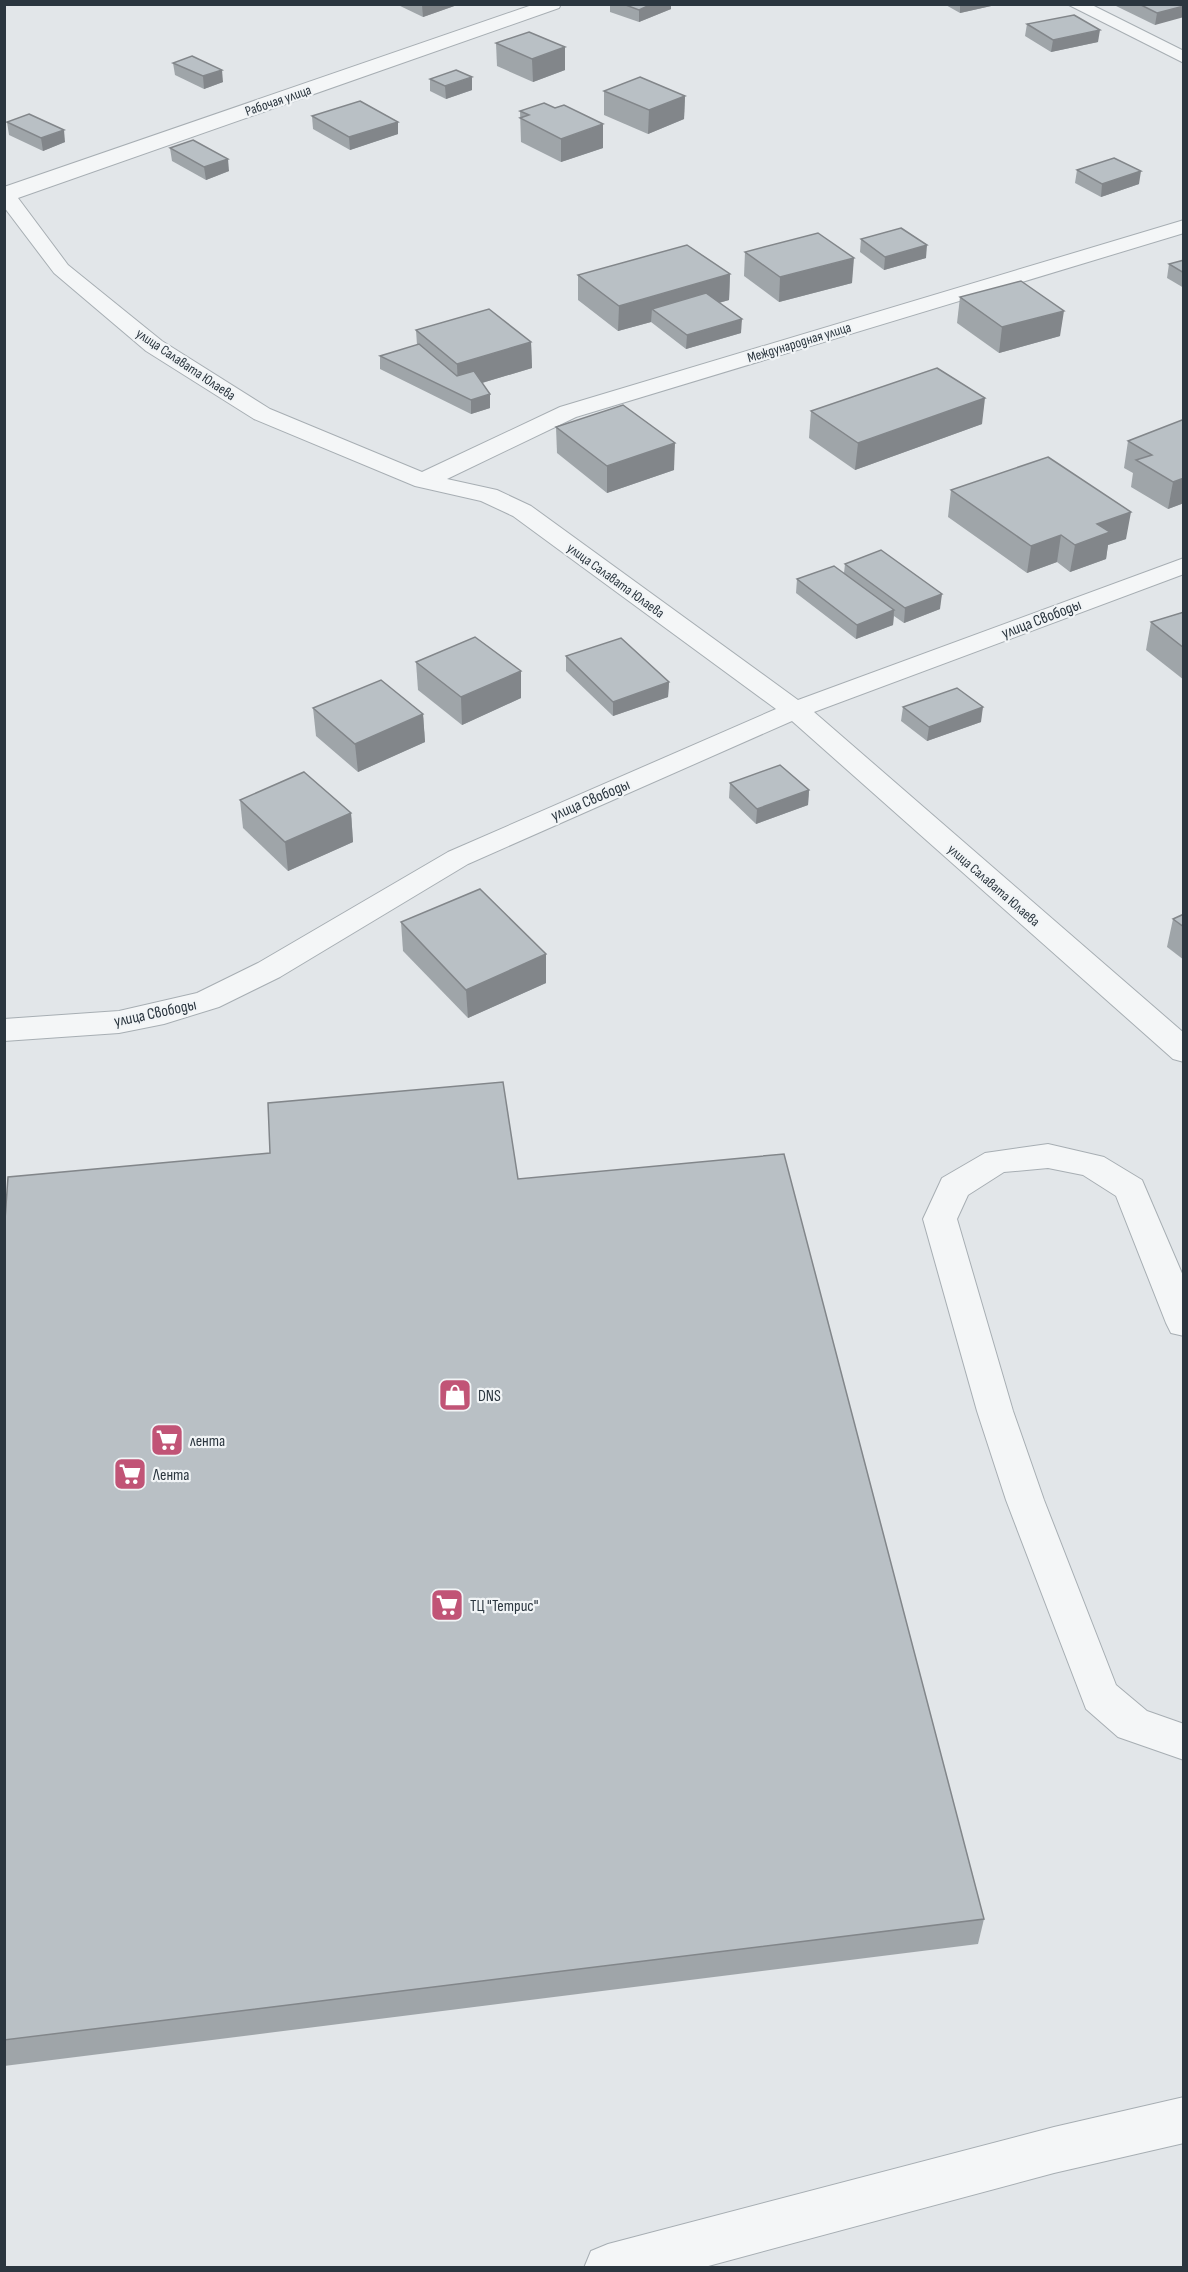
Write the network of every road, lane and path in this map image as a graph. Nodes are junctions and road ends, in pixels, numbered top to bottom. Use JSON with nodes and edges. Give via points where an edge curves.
{"nodes":[{"id":1,"x":498,"y":4,"type":"edge"},
{"id":2,"x":553,"y":4,"type":"edge"},
{"id":3,"x":1076,"y":4,"type":"edge"},
{"id":4,"x":522,"y":15,"type":"junction"},
{"id":5,"x":1184,"y":58,"type":"edge"},
{"id":6,"x":5,"y":195,"type":"edge"},
{"id":7,"x":1184,"y":226,"type":"edge"},
{"id":8,"x":423,"y":481,"type":"junction"},
{"id":9,"x":1184,"y":565,"type":"edge"},
{"id":10,"x":795,"y":711,"type":"junction"},
{"id":11,"x":4,"y":1030,"type":"edge"},
{"id":12,"x":1184,"y":1051,"type":"edge"},
{"id":13,"x":1184,"y":1323,"type":"edge"},
{"id":14,"x":1184,"y":1742,"type":"edge"},
{"id":15,"x":1184,"y":2120,"type":"edge"},
{"id":16,"x":608,"y":2268,"type":"edge"}],
"edges":[{"from":1,"to":4,"type":"street"},
{"from":2,"to":4,"type":"street","name":"Рабочая улица"},
{"from":3,"to":5,"type":"street"},
{"from":4,"to":6,"type":"street","name":"Рабочая улица"},
{"from":6,"to":8,"type":"street","name":"улица Салавата Юлаева","via":[[61,269],[154,346],[262,414]]},
{"from":7,"to":8,"type":"street","name":"Международная улица","via":[[568,412]]},
{"from":8,"to":10,"type":"street","name":"улица Салавата Юлаева","via":[[488,495],[522,511]]},
{"from":9,"to":10,"type":"street","name":"улица Свободы"},
{"from":10,"to":11,"type":"street","name":"улица Свободы","via":[[458,858],[269,970],[208,1000],[119,1022]]},
{"from":10,"to":12,"type":"street","name":"улица Салавата Юлаева"},
{"from":13,"to":14,"type":"street","via":[[1130,1189],[1092,1165],[1048,1156],[997,1161],[954,1187],[940,1219],[946,1242],[995,1412],[1100,1696],[1133,1724]]},
{"from":15,"to":16,"type":"street","via":[[1054,2150]]}]}
